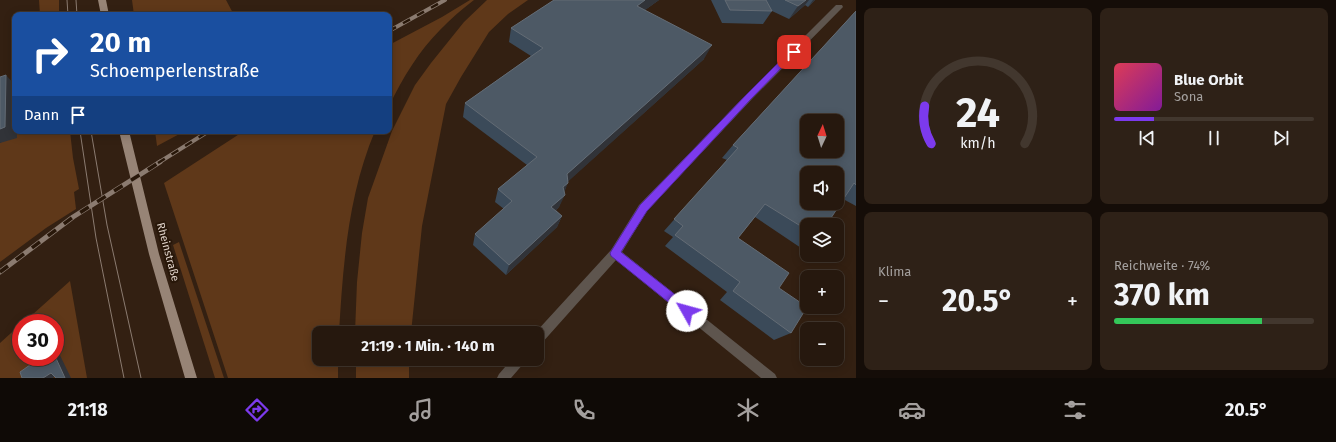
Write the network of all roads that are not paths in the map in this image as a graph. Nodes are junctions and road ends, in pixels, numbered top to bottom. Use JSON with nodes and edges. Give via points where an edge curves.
{"nodes":[{"id":1,"x":102,"y":0,"type":"edge"},
{"id":2,"x":839,"y":7,"type":"dead end"},
{"id":3,"x":104,"y":12,"type":"edge"},
{"id":4,"x":125,"y":134,"type":"edge"},
{"id":5,"x":615,"y":253,"type":"junction"},
{"id":6,"x":544,"y":332,"type":"edge"},
{"id":7,"x":514,"y":366,"type":"edge"},
{"id":8,"x":191,"y":378,"type":"edge"},
{"id":9,"x":503,"y":378,"type":"edge"},
{"id":10,"x":771,"y":378,"type":"edge"}],
"edges":[{"from":1,"to":3,"type":"main road"},
{"from":2,"to":5,"type":"street","via":[[643,208]]},
{"from":4,"to":8,"type":"main road","name":"Rheinstraße","via":[[154,254]]},
{"from":5,"to":6,"type":"street"},
{"from":5,"to":10,"type":"street"},
{"from":7,"to":9,"type":"street"}]}
